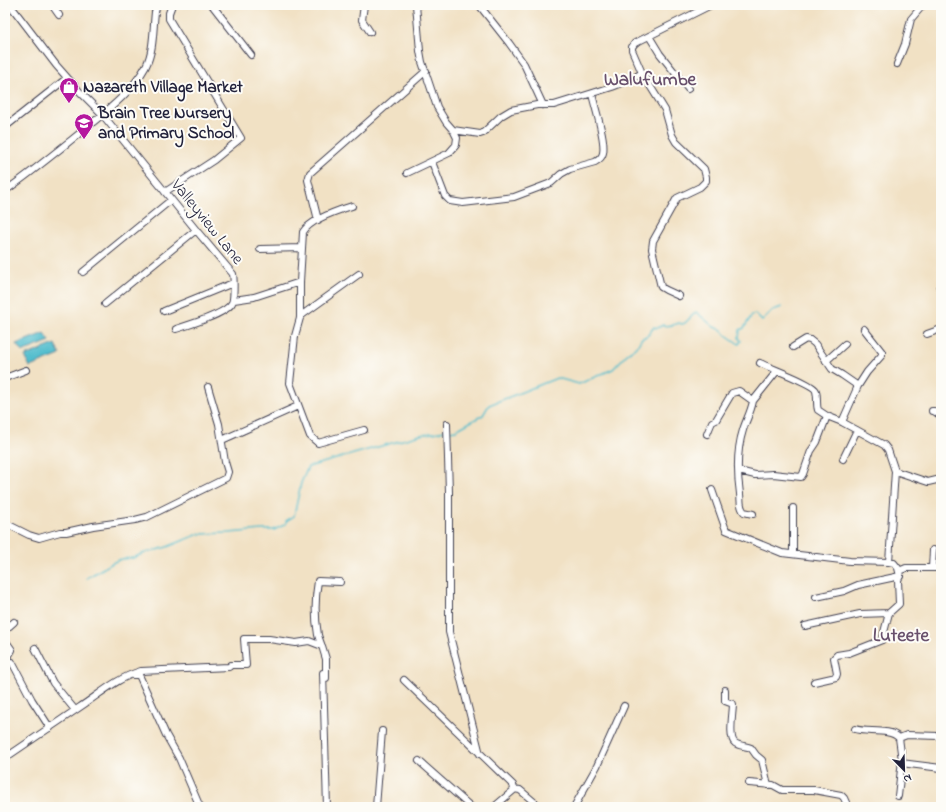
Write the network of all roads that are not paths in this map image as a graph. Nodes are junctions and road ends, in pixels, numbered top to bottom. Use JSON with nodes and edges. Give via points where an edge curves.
{"nodes":[{"id":1,"x":8,"y":5,"type":"edge"},
{"id":2,"x":52,"y":5,"type":"edge"},
{"id":3,"x":157,"y":5,"type":"edge"},
{"id":4,"x":172,"y":5,"type":"edge"},
{"id":5,"x":212,"y":5,"type":"edge"},
{"id":6,"x":364,"y":5,"type":"edge"},
{"id":7,"x":416,"y":5,"type":"edge"},
{"id":8,"x":479,"y":5,"type":"edge"},
{"id":9,"x":709,"y":5,"type":"edge"},
{"id":10,"x":923,"y":5,"type":"edge"},
{"id":11,"x":16,"y":7,"type":"edge"},
{"id":12,"x":59,"y":15,"type":"dead end"},
{"id":13,"x":370,"y":32,"type":"dead end"},
{"id":14,"x":649,"y":36,"type":"junction"},
{"id":15,"x":251,"y":55,"type":"dead end"},
{"id":16,"x":897,"y":64,"type":"dead end"},
{"id":17,"x":426,"y":71,"type":"junction"},
{"id":18,"x":642,"y":73,"type":"junction"},
{"id":19,"x":67,"y":78,"type":"junction"},
{"id":20,"x":688,"y":89,"type":"dead end"},
{"id":21,"x":592,"y":94,"type":"junction"},
{"id":22,"x":543,"y":104,"type":"junction"},
{"id":23,"x":102,"y":114,"type":"junction"},
{"id":24,"x":6,"y":125,"type":"edge"},
{"id":25,"x":453,"y":130,"type":"junction"},
{"id":26,"x":432,"y":162,"type":"junction"},
{"id":27,"x":407,"y":173,"type":"dead end"},
{"id":28,"x":5,"y":191,"type":"edge"},
{"id":29,"x":165,"y":192,"type":"junction"},
{"id":30,"x":171,"y":200,"type":"junction"},
{"id":31,"x":352,"y":206,"type":"dead end"},
{"id":32,"x":318,"y":220,"type":"junction"},
{"id":33,"x":196,"y":230,"type":"junction"},
{"id":34,"x":302,"y":248,"type":"junction"},
{"id":35,"x":260,"y":249,"type":"dead end"},
{"id":36,"x":83,"y":272,"type":"dead end"},
{"id":37,"x":359,"y":274,"type":"dead end"},
{"id":38,"x":300,"y":282,"type":"junction"},
{"id":39,"x":233,"y":283,"type":"junction"},
{"id":40,"x":679,"y":296,"type":"dead end"},
{"id":41,"x":234,"y":300,"type":"junction"},
{"id":42,"x":105,"y":304,"type":"dead end"},
{"id":43,"x":164,"y":311,"type":"dead end"},
{"id":44,"x":300,"y":318,"type":"junction"},
{"id":45,"x":176,"y":329,"type":"dead end"},
{"id":46,"x":864,"y":329,"type":"dead end"},
{"id":47,"x":941,"y":329,"type":"edge"},
{"id":48,"x":927,"y":334,"type":"dead end"},
{"id":49,"x":845,"y":344,"type":"dead end"},
{"id":50,"x":792,"y":347,"type":"dead end"},
{"id":51,"x":826,"y":360,"type":"junction"},
{"id":52,"x":760,"y":363,"type":"dead end"},
{"id":53,"x":26,"y":370,"type":"dead end"},
{"id":54,"x":777,"y":371,"type":"junction"},
{"id":55,"x":5,"y":378,"type":"edge"},
{"id":56,"x":858,"y":386,"type":"junction"},
{"id":57,"x":208,"y":387,"type":"dead end"},
{"id":58,"x":753,"y":401,"type":"junction"},
{"id":59,"x":298,"y":406,"type":"junction"},
{"id":60,"x":932,"y":411,"type":"dead end"},
{"id":61,"x":827,"y":416,"type":"junction"},
{"id":62,"x":941,"y":416,"type":"edge"},
{"id":63,"x":842,"y":422,"type":"junction"},
{"id":64,"x":447,"y":424,"type":"dead end"},
{"id":65,"x":364,"y":430,"type":"dead end"},
{"id":66,"x":857,"y":430,"type":"junction"},
{"id":67,"x":707,"y":434,"type":"dead end"},
{"id":68,"x":222,"y":440,"type":"junction"},
{"id":69,"x":843,"y":459,"type":"dead end"},
{"id":70,"x":739,"y":471,"type":"junction"},
{"id":71,"x":895,"y":471,"type":"junction"},
{"id":72,"x":941,"y":479,"type":"edge"},
{"id":73,"x":712,"y":490,"type":"dead end"},
{"id":74,"x":793,"y":508,"type":"dead end"},
{"id":75,"x":753,"y":514,"type":"dead end"},
{"id":76,"x":5,"y":518,"type":"edge"},
{"id":77,"x":934,"y":550,"type":"dead end"},
{"id":78,"x":793,"y":554,"type":"junction"},
{"id":79,"x":889,"y":562,"type":"junction"},
{"id":80,"x":932,"y":568,"type":"junction"},
{"id":81,"x":941,"y":568,"type":"edge"},
{"id":82,"x":900,"y":574,"type":"junction"},
{"id":83,"x":340,"y":582,"type":"dead end"},
{"id":84,"x":816,"y":597,"type":"dead end"},
{"id":85,"x":888,"y":612,"type":"junction"},
{"id":86,"x":14,"y":622,"type":"dead end"},
{"id":87,"x":805,"y":626,"type":"dead end"},
{"id":88,"x":5,"y":630,"type":"edge"},
{"id":89,"x":5,"y":640,"type":"edge"},
{"id":90,"x":322,"y":646,"type":"junction"},
{"id":91,"x":35,"y":648,"type":"dead end"},
{"id":92,"x":5,"y":657,"type":"edge"},
{"id":93,"x":12,"y":662,"type":"dead end"},
{"id":94,"x":140,"y":673,"type":"junction"},
{"id":95,"x":326,"y":678,"type":"dead end"},
{"id":96,"x":404,"y":680,"type":"dead end"},
{"id":97,"x":814,"y":682,"type":"dead end"},
{"id":98,"x":725,"y":690,"type":"dead end"},
{"id":99,"x":624,"y":706,"type":"dead end"},
{"id":100,"x":75,"y":710,"type":"junction"},
{"id":101,"x":50,"y":728,"type":"junction"},
{"id":102,"x":855,"y":729,"type":"dead end"},
{"id":103,"x":382,"y":731,"type":"dead end"},
{"id":104,"x":940,"y":737,"type":"edge"},
{"id":105,"x":898,"y":738,"type":"junction"},
{"id":106,"x":480,"y":754,"type":"junction"},
{"id":107,"x":5,"y":758,"type":"edge"},
{"id":108,"x":419,"y":761,"type":"dead end"},
{"id":109,"x":902,"y":763,"type":"junction"},
{"id":110,"x":941,"y":768,"type":"edge"},
{"id":111,"x":749,"y":783,"type":"dead end"},
{"id":112,"x":768,"y":785,"type":"junction"},
{"id":113,"x":514,"y":789,"type":"junction"},
{"id":114,"x":898,"y":796,"type":"dead end"},
{"id":115,"x":200,"y":806,"type":"edge"},
{"id":116,"x":190,"y":807,"type":"edge"},
{"id":117,"x":327,"y":807,"type":"edge"},
{"id":118,"x":376,"y":807,"type":"edge"},
{"id":119,"x":471,"y":807,"type":"edge"},
{"id":120,"x":494,"y":807,"type":"edge"},
{"id":121,"x":540,"y":807,"type":"edge"},
{"id":122,"x":574,"y":807,"type":"edge"},
{"id":123,"x":848,"y":807,"type":"edge"}],
"edges":[{"from":1,"to":11,"type":"street","name":"Valleyview Lane"},
{"from":2,"to":12,"type":"street"},
{"from":3,"to":23,"type":"street","via":[[151,49],[146,65],[136,82]]},
{"from":4,"to":29,"type":"street","via":[[169,19],[241,138],[214,160]]},
{"from":5,"to":15,"type":"street"},
{"from":6,"to":13,"type":"street","via":[[362,20]]},
{"from":7,"to":17,"type":"street","via":[[420,51]]},
{"from":8,"to":22,"type":"street","via":[[521,60]]},
{"from":9,"to":14,"type":"street"},
{"from":10,"to":16,"type":"street","via":[[912,19]]},
{"from":11,"to":19,"type":"street","name":"Valleyview Lane"},
{"from":14,"to":18,"type":"street","via":[[632,47]]},
{"from":14,"to":20,"type":"street"},
{"from":17,"to":25,"type":"street","via":[[437,107]]},
{"from":17,"to":32,"type":"street","via":[[310,173],[308,180]]},
{"from":18,"to":21,"type":"street","via":[[619,85]]},
{"from":18,"to":40,"type":"street","via":[[665,110],[676,142],[704,169],[706,177],[706,181],[700,187],[677,198],[653,242],[652,249],[661,287]]},
{"from":19,"to":23,"type":"street","name":"Valleyview Lane"},
{"from":19,"to":24,"type":"street"},
{"from":21,"to":22,"type":"street","via":[[554,105]]},
{"from":21,"to":26,"type":"street","via":[[602,136],[602,155],[599,160],[565,172],[551,183],[508,198],[467,203],[452,202],[445,196]]},
{"from":22,"to":25,"type":"street","via":[[511,110],[480,134]]},
{"from":23,"to":28,"type":"street"},
{"from":23,"to":29,"type":"street","name":"Valleyview Lane"},
{"from":25,"to":26,"type":"street","via":[[457,141],[454,150]]},
{"from":26,"to":27,"type":"street"},
{"from":29,"to":30,"type":"street","name":"Valleyview Lane"},
{"from":30,"to":33,"type":"street","name":"Valleyview Lane"},
{"from":30,"to":36,"type":"street"},
{"from":31,"to":32,"type":"street"},
{"from":32,"to":34,"type":"street","via":[[304,230]]},
{"from":33,"to":39,"type":"street","name":"Valleyview Lane","via":[[233,274]]},
{"from":33,"to":42,"type":"street"},
{"from":34,"to":35,"type":"street"},
{"from":34,"to":38,"type":"street"},
{"from":37,"to":44,"type":"street"},
{"from":38,"to":41,"type":"street"},
{"from":38,"to":44,"type":"street"},
{"from":39,"to":41,"type":"street","name":"Valleyview Lane"},
{"from":39,"to":43,"type":"street"},
{"from":41,"to":45,"type":"street","via":[[228,307],[208,318]]},
{"from":44,"to":59,"type":"street","via":[[295,336],[290,383]]},
{"from":46,"to":56,"type":"street","via":[[882,353]]},
{"from":47,"to":48,"type":"street"},
{"from":49,"to":51,"type":"street"},
{"from":50,"to":51,"type":"street","via":[[808,339],[815,344]]},
{"from":51,"to":56,"type":"street","via":[[832,369]]},
{"from":52,"to":54,"type":"street"},
{"from":53,"to":55,"type":"street"},
{"from":54,"to":58,"type":"street"},
{"from":54,"to":61,"type":"street","via":[[814,388],[818,410]]},
{"from":56,"to":63,"type":"street"},
{"from":57,"to":68,"type":"street"},
{"from":58,"to":67,"type":"street","via":[[739,391],[732,394],[716,420],[712,422]]},
{"from":58,"to":70,"type":"street","via":[[737,455]]},
{"from":59,"to":65,"type":"street","via":[[310,436],[318,443]]},
{"from":59,"to":68,"type":"street"},
{"from":60,"to":62,"type":"street"},
{"from":61,"to":63,"type":"street"},
{"from":61,"to":70,"type":"street","via":[[801,477],[755,475]]},
{"from":63,"to":66,"type":"street"},
{"from":64,"to":106,"type":"street","via":[[449,632]]},
{"from":66,"to":69,"type":"street"},
{"from":66,"to":71,"type":"street","via":[[884,445]]},
{"from":68,"to":76,"type":"street","via":[[228,472],[226,478],[147,517],[39,538],[6,524]]},
{"from":70,"to":75,"type":"street","via":[[740,506],[744,512]]},
{"from":71,"to":72,"type":"street","via":[[928,482]]},
{"from":71,"to":79,"type":"street"},
{"from":73,"to":78,"type":"street","via":[[726,530],[780,553]]},
{"from":74,"to":78,"type":"street"},
{"from":77,"to":80,"type":"street"},
{"from":78,"to":79,"type":"street","via":[[850,561]]},
{"from":79,"to":82,"type":"street","via":[[894,563]]},
{"from":80,"to":81,"type":"street"},
{"from":80,"to":82,"type":"street","via":[[906,568]]},
{"from":82,"to":84,"type":"street"},
{"from":82,"to":85,"type":"street","via":[[899,602]]},
{"from":83,"to":90,"type":"street","via":[[318,581],[318,635]]},
{"from":85,"to":87,"type":"street","via":[[860,614]]},
{"from":85,"to":97,"type":"street","via":[[882,640],[837,655],[834,658],[836,677]]},
{"from":86,"to":88,"type":"street"},
{"from":89,"to":92,"type":"street","via":[[12,650]]},
{"from":90,"to":94,"type":"street","via":[[309,641],[296,643],[244,639],[246,665]]},
{"from":90,"to":95,"type":"street","via":[[326,660]]},
{"from":90,"to":117,"type":"street"},
{"from":91,"to":100,"type":"street","via":[[53,683]]},
{"from":93,"to":101,"type":"street"},
{"from":94,"to":100,"type":"street","via":[[129,674]]},
{"from":94,"to":115,"type":"street"},
{"from":96,"to":106,"type":"street"},
{"from":98,"to":112,"type":"street","via":[[725,701],[733,704],[733,741],[751,748],[762,760]]},
{"from":99,"to":122,"type":"street","via":[[597,766]]},
{"from":100,"to":101,"type":"street"},
{"from":101,"to":107,"type":"street"},
{"from":102,"to":105,"type":"street","via":[[861,732],[888,732],[897,735]]},
{"from":103,"to":118,"type":"street"},
{"from":104,"to":105,"type":"street","via":[[907,735]]},
{"from":105,"to":109,"type":"street"},
{"from":106,"to":113,"type":"street","via":[[513,785]]},
{"from":108,"to":119,"type":"street"},
{"from":109,"to":110,"type":"street"},
{"from":109,"to":114,"type":"street"},
{"from":111,"to":112,"type":"street"},
{"from":112,"to":123,"type":"street","via":[[782,790],[814,790],[841,795]]},
{"from":113,"to":120,"type":"street"},
{"from":113,"to":121,"type":"street","via":[[520,790]]},
{"from":115,"to":116,"type":"street"}]}
